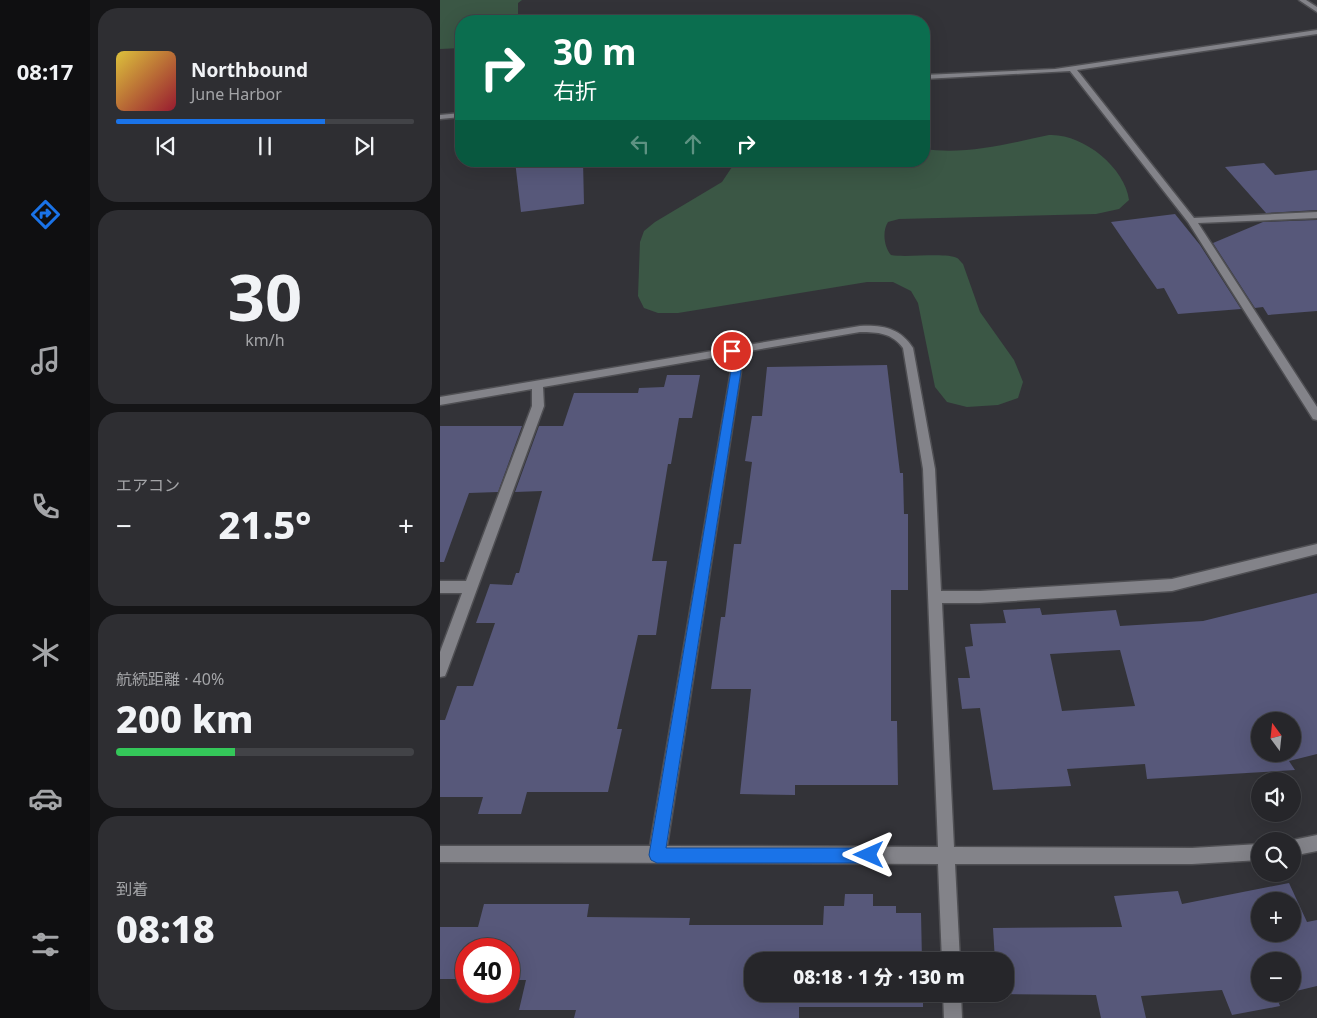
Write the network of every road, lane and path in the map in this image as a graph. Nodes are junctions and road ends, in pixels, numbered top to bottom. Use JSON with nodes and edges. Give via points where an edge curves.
{"nodes":[{"id":1,"x":1302,"y":0,"type":"edge"},
{"id":2,"x":1317,"y":10,"type":"edge"},
{"id":3,"x":1317,"y":32,"type":"edge"},
{"id":4,"x":1072,"y":68,"type":"junction"},
{"id":5,"x":930,"y":77,"type":"edge"},
{"id":6,"x":455,"y":116,"type":"edge"},
{"id":7,"x":440,"y":117,"type":"edge"},
{"id":8,"x":1317,"y":215,"type":"edge"},
{"id":9,"x":1192,"y":221,"type":"junction"},
{"id":10,"x":732,"y":351,"type":"junction"},
{"id":11,"x":538,"y":384,"type":"junction"},
{"id":12,"x":440,"y":401,"type":"edge"},
{"id":13,"x":1317,"y":416,"type":"edge"},
{"id":14,"x":1317,"y":549,"type":"edge"},
{"id":15,"x":440,"y":586,"type":"edge"},
{"id":16,"x":471,"y":587,"type":"junction"},
{"id":17,"x":934,"y":597,"type":"junction"},
{"id":18,"x":440,"y":671,"type":"edge"},
{"id":19,"x":1317,"y":843,"type":"edge"},
{"id":20,"x":1301,"y":846,"type":"edge"},
{"id":21,"x":1251,"y":853,"type":"edge"},
{"id":22,"x":440,"y":854,"type":"edge"},
{"id":23,"x":657,"y":855,"type":"junction"},
{"id":24,"x":946,"y":855,"type":"junction"},
{"id":25,"x":951,"y":952,"type":"edge"},
{"id":26,"x":952,"y":1002,"type":"edge"},
{"id":27,"x":953,"y":1018,"type":"edge"}],
"edges":[{"from":1,"to":2,"type":"street"},
{"from":3,"to":4,"type":"street"},
{"from":4,"to":5,"type":"street"},
{"from":4,"to":9,"type":"street"},
{"from":6,"to":7,"type":"street"},
{"from":8,"to":9,"type":"street"},
{"from":9,"to":13,"type":"street"},
{"from":10,"to":11,"type":"street"},
{"from":10,"to":17,"type":"street","via":[[860,329],[891,331],[902,339],[908,348],[929,469]]},
{"from":10,"to":23,"type":"street","via":[[736,371]]},
{"from":11,"to":12,"type":"street"},
{"from":11,"to":16,"type":"street","via":[[538,406]]},
{"from":14,"to":17,"type":"street","via":[[1172,585]]},
{"from":15,"to":16,"type":"street"},
{"from":16,"to":18,"type":"street"},
{"from":17,"to":24,"type":"street"},
{"from":19,"to":20,"type":"street"},
{"from":21,"to":24,"type":"street","via":[[1192,856]]},
{"from":22,"to":23,"type":"street"},
{"from":23,"to":24,"type":"street"},
{"from":24,"to":25,"type":"street"},
{"from":26,"to":27,"type":"street"}]}
